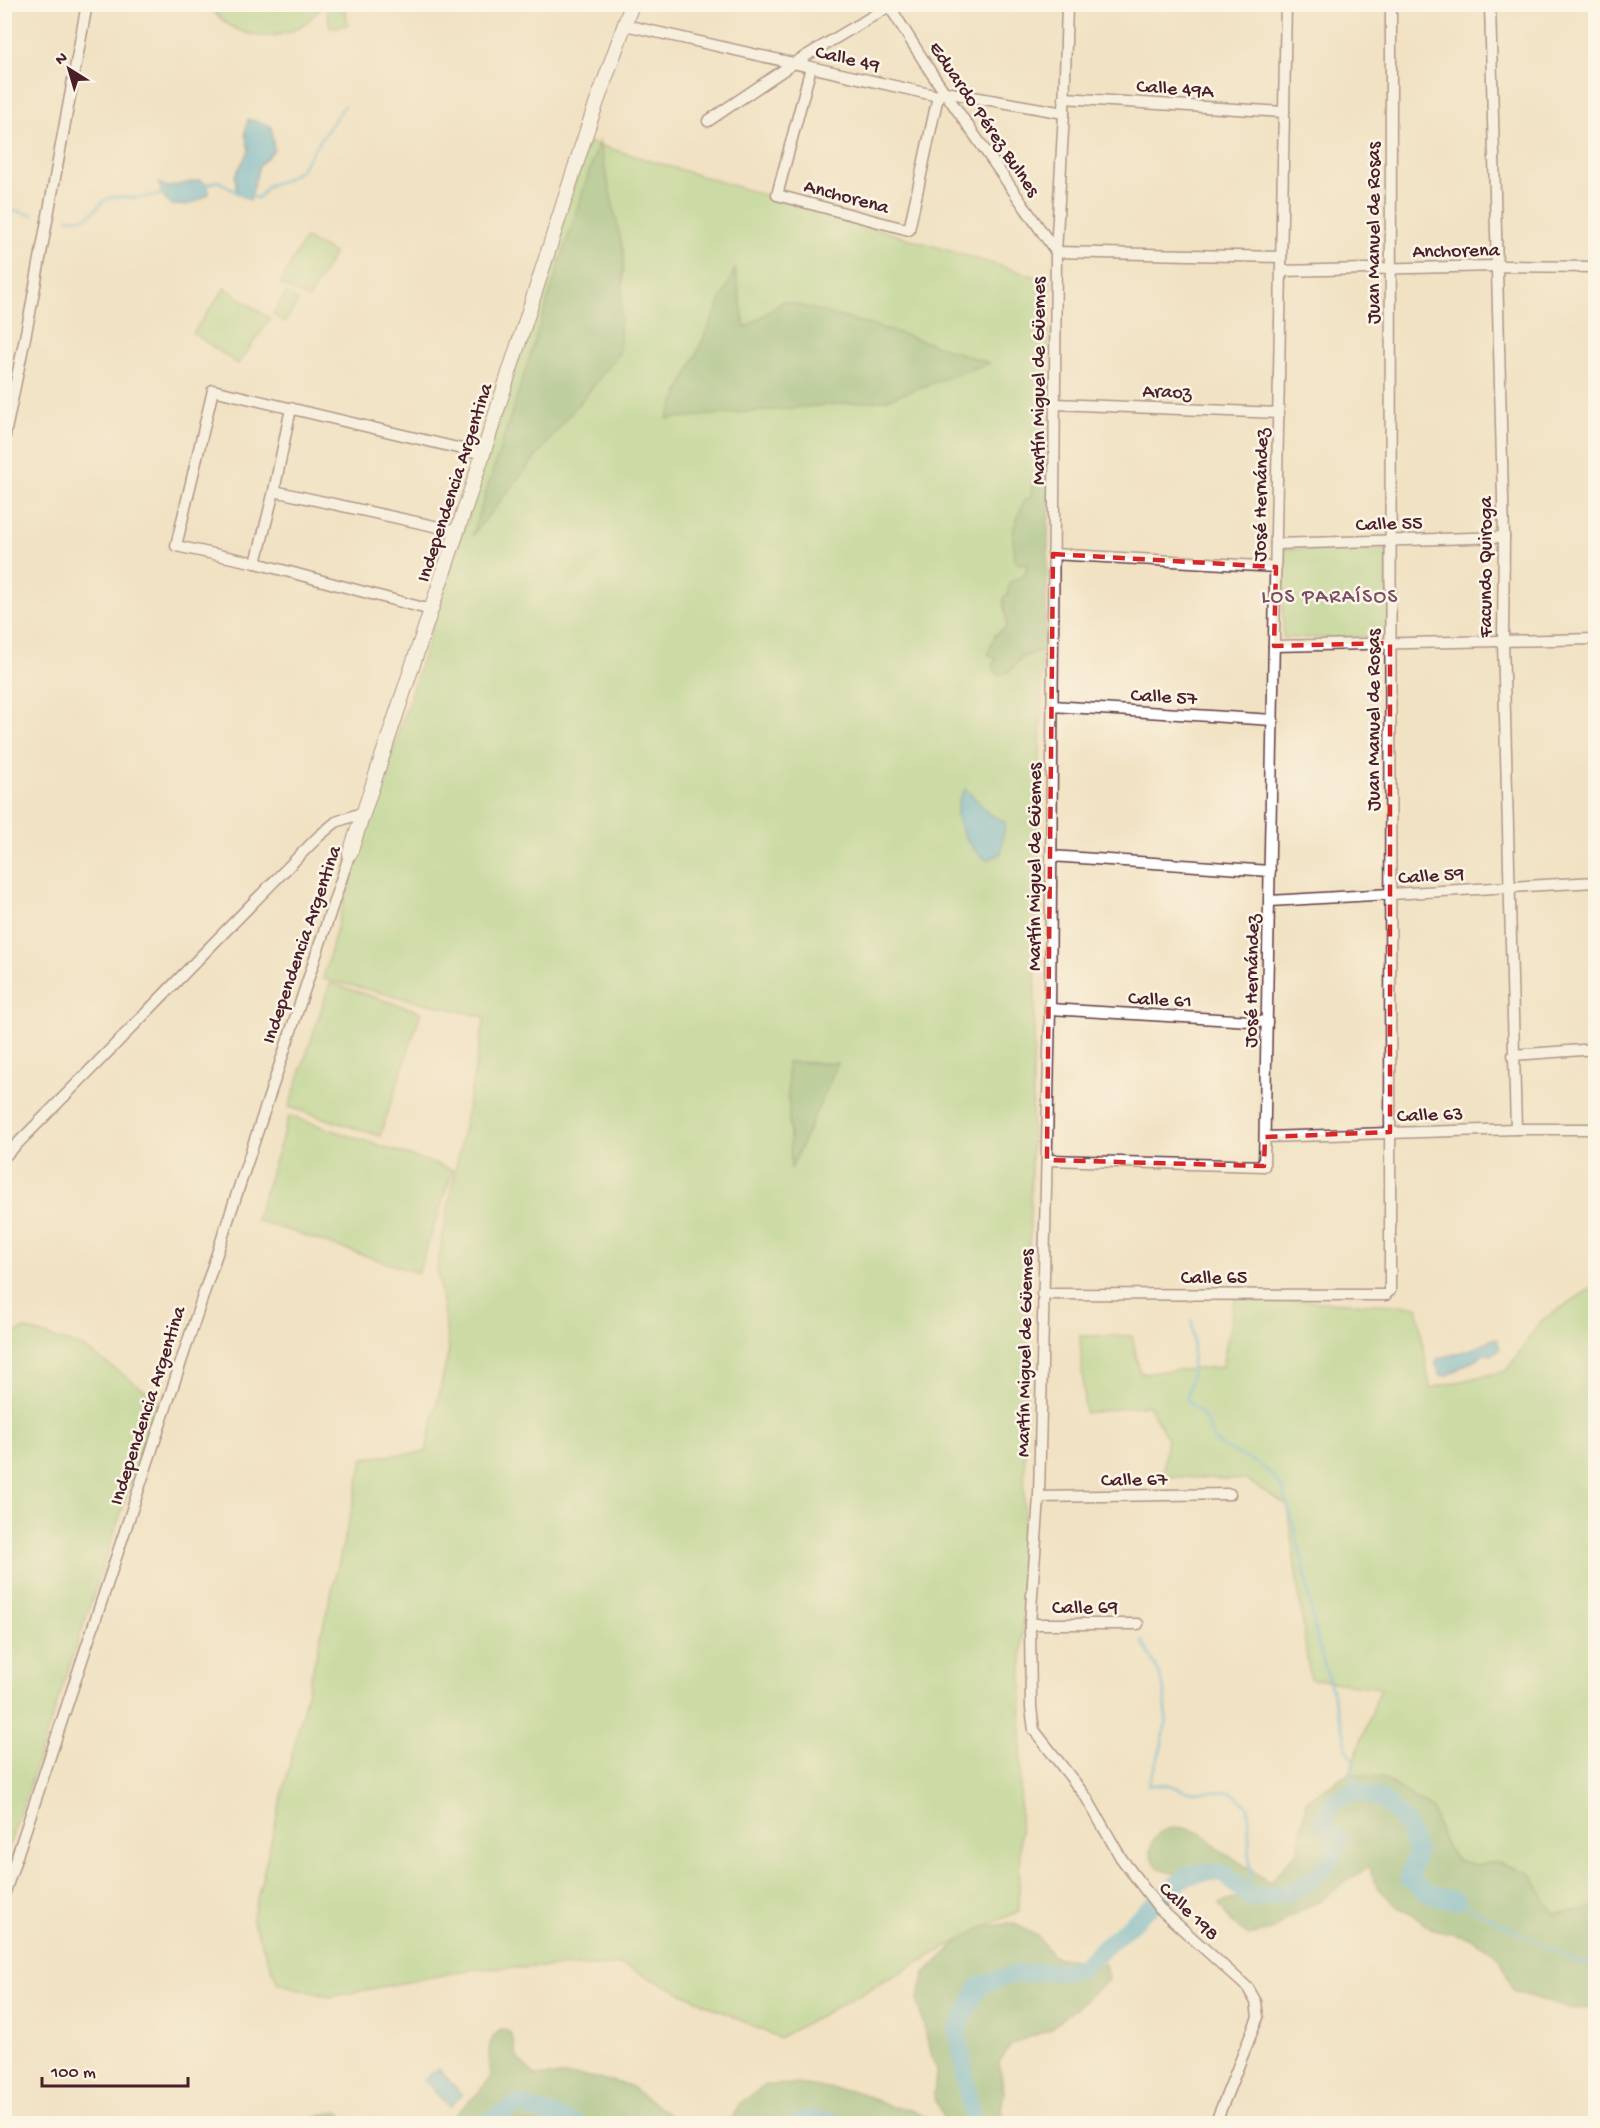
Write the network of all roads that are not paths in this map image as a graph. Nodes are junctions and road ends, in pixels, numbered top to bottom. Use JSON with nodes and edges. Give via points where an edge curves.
{"nodes":[{"id":1,"x":87,"y":4,"type":"edge"},
{"id":2,"x":642,"y":4,"type":"edge"},
{"id":3,"x":1067,"y":4,"type":"edge"},
{"id":4,"x":1286,"y":4,"type":"edge"},
{"id":5,"x":1391,"y":4,"type":"edge"},
{"id":6,"x":1490,"y":4,"type":"edge"},
{"id":7,"x":890,"y":5,"type":"edge"},
{"id":8,"x":629,"y":14,"type":"edge"},
{"id":9,"x":794,"y":63,"type":"junction"},
{"id":10,"x":811,"y":67,"type":"junction"},
{"id":11,"x":941,"y":94,"type":"junction"},
{"id":12,"x":1064,"y":98,"type":"junction"},
{"id":13,"x":1284,"y":112,"type":"junction"},
{"id":14,"x":1064,"y":113,"type":"junction"},
{"id":15,"x":708,"y":121,"type":"dead end"},
{"id":16,"x":1056,"y":252,"type":"junction"},
{"id":17,"x":1281,"y":257,"type":"junction"},
{"id":18,"x":1496,"y":266,"type":"junction"},
{"id":19,"x":1596,"y":267,"type":"edge"},
{"id":20,"x":1390,"y":268,"type":"junction"},
{"id":21,"x":1281,"y":271,"type":"junction"},
{"id":22,"x":1055,"y":404,"type":"junction"},
{"id":23,"x":291,"y":408,"type":"junction"},
{"id":24,"x":1279,"y":412,"type":"junction"},
{"id":25,"x":4,"y":440,"type":"edge"},
{"id":26,"x":483,"y":454,"type":"junction"},
{"id":27,"x":274,"y":491,"type":"junction"},
{"id":28,"x":457,"y":531,"type":"junction"},
{"id":29,"x":1504,"y":537,"type":"junction"},
{"id":30,"x":1390,"y":540,"type":"junction"},
{"id":31,"x":1276,"y":544,"type":"junction"},
{"id":32,"x":1053,"y":554,"type":"junction"},
{"id":33,"x":256,"y":563,"type":"junction"},
{"id":34,"x":1276,"y":567,"type":"junction"},
{"id":35,"x":431,"y":610,"type":"junction"},
{"id":36,"x":1596,"y":639,"type":"edge"},
{"id":37,"x":1503,"y":641,"type":"junction"},
{"id":38,"x":1390,"y":643,"type":"junction"},
{"id":39,"x":1274,"y":646,"type":"junction"},
{"id":40,"x":1052,"y":706,"type":"junction"},
{"id":41,"x":1273,"y":720,"type":"junction"},
{"id":42,"x":364,"y":812,"type":"junction"},
{"id":43,"x":350,"y":853,"type":"joint"},
{"id":44,"x":1051,"y":856,"type":"junction"},
{"id":45,"x":1270,"y":871,"type":"junction"},
{"id":46,"x":1596,"y":882,"type":"edge"},
{"id":47,"x":1509,"y":886,"type":"junction"},
{"id":48,"x":1390,"y":895,"type":"junction"},
{"id":49,"x":1270,"y":901,"type":"junction"},
{"id":50,"x":1050,"y":1009,"type":"junction"},
{"id":51,"x":1267,"y":1022,"type":"junction"},
{"id":52,"x":1596,"y":1049,"type":"edge"},
{"id":53,"x":1514,"y":1055,"type":"junction"},
{"id":54,"x":1516,"y":1129,"type":"junction"},
{"id":55,"x":1596,"y":1129,"type":"edge"},
{"id":56,"x":1390,"y":1132,"type":"junction"},
{"id":57,"x":1265,"y":1137,"type":"junction"},
{"id":58,"x":4,"y":1157,"type":"edge"},
{"id":59,"x":1047,"y":1160,"type":"junction"},
{"id":60,"x":1388,"y":1293,"type":"joint"},
{"id":61,"x":1042,"y":1294,"type":"junction"},
{"id":62,"x":1230,"y":1494,"type":"dead end"},
{"id":63,"x":1038,"y":1497,"type":"junction"},
{"id":64,"x":1030,"y":1624,"type":"junction"},
{"id":65,"x":1138,"y":1624,"type":"dead end"},
{"id":66,"x":1034,"y":1730,"type":"joint"},
{"id":67,"x":4,"y":1895,"type":"edge"},
{"id":68,"x":1215,"y":2124,"type":"edge"}],
"edges":[{"from":1,"to":25,"type":"street"},
{"from":2,"to":8,"type":"street"},
{"from":3,"to":12,"type":"street","name":"Martín Miguel de Güemes"},
{"from":4,"to":13,"type":"street","name":"José Hernández"},
{"from":5,"to":20,"type":"street","name":"Juan Manuel de Rosas"},
{"from":6,"to":18,"type":"street","name":"Facundo Quiroga"},
{"from":7,"to":9,"type":"street"},
{"from":7,"to":11,"type":"street","name":"Eduardo Pérez Bulnes"},
{"from":8,"to":9,"type":"street","name":"Calle 49"},
{"from":8,"to":26,"type":"main road","name":"Independencia Argentina","via":[[588,127]]},
{"from":9,"to":10,"type":"street","name":"Calle 49"},
{"from":9,"to":15,"type":"street"},
{"from":10,"to":11,"type":"street","name":"Calle 49"},
{"from":10,"to":11,"type":"street","name":"Anchorena","via":[[777,195],[909,230]]},
{"from":11,"to":14,"type":"street","name":"Calle 49"},
{"from":11,"to":16,"type":"street","name":"Eduardo Pérez Bulnes"},
{"from":12,"to":13,"type":"street","name":"Calle 49A"},
{"from":12,"to":14,"type":"street","name":"Martín Miguel de Güemes"},
{"from":13,"to":17,"type":"street","name":"José Hernández"},
{"from":14,"to":16,"type":"street","name":"Martín Miguel de Güemes"},
{"from":16,"to":17,"type":"street"},
{"from":16,"to":22,"type":"street","name":"Martín Miguel de Güemes"},
{"from":17,"to":21,"type":"street","name":"José Hernández"},
{"from":18,"to":19,"type":"street","name":"Anchorena"},
{"from":18,"to":20,"type":"street","name":"Anchorena"},
{"from":18,"to":29,"type":"street","name":"Facundo Quiroga"},
{"from":20,"to":21,"type":"street","name":"Anchorena"},
{"from":20,"to":30,"type":"street","name":"Juan Manuel de Rosas"},
{"from":21,"to":24,"type":"street","name":"José Hernández"},
{"from":22,"to":24,"type":"street","name":"Araoz"},
{"from":22,"to":32,"type":"street","name":"Martín Miguel de Güemes"},
{"from":23,"to":26,"type":"street"},
{"from":23,"to":27,"type":"street"},
{"from":23,"to":33,"type":"street","via":[[213,390],[176,546]]},
{"from":24,"to":31,"type":"street","name":"José Hernández"},
{"from":26,"to":28,"type":"main road","name":"Independencia Argentina"},
{"from":27,"to":28,"type":"street"},
{"from":27,"to":33,"type":"street"},
{"from":28,"to":35,"type":"main road","name":"Independencia Argentina"},
{"from":29,"to":30,"type":"street","name":"Calle 55"},
{"from":29,"to":37,"type":"street","name":"Facundo Quiroga"},
{"from":30,"to":31,"type":"street","name":"Calle 55"},
{"from":30,"to":38,"type":"street","name":"Juan Manuel de Rosas"},
{"from":31,"to":34,"type":"street","name":"José Hernández"},
{"from":32,"to":34,"type":"street"},
{"from":32,"to":40,"type":"street","name":"Martín Miguel de Güemes"},
{"from":33,"to":35,"type":"street"},
{"from":34,"to":39,"type":"street","name":"José Hernández"},
{"from":35,"to":42,"type":"main road","name":"Independencia Argentina"},
{"from":36,"to":37,"type":"street"},
{"from":37,"to":38,"type":"street"},
{"from":37,"to":47,"type":"street","name":"Facundo Quiroga"},
{"from":38,"to":39,"type":"street"},
{"from":38,"to":48,"type":"street","name":"Juan Manuel de Rosas"},
{"from":39,"to":41,"type":"street","name":"José Hernández"},
{"from":40,"to":41,"type":"street","name":"Calle 57"},
{"from":40,"to":44,"type":"street","name":"Martín Miguel de Güemes"},
{"from":41,"to":45,"type":"street","name":"José Hernández"},
{"from":42,"to":43,"type":"main road","name":"Independencia Argentina"},
{"from":42,"to":58,"type":"street","via":[[336,822],[319,836]]},
{"from":43,"to":67,"type":"street","name":"Independencia Argentina"},
{"from":44,"to":45,"type":"street"},
{"from":44,"to":50,"type":"street","name":"Martín Miguel de Güemes"},
{"from":45,"to":49,"type":"street","name":"José Hernández"},
{"from":46,"to":47,"type":"street","name":"Calle 59"},
{"from":47,"to":48,"type":"street","name":"Calle 59"},
{"from":47,"to":53,"type":"street","name":"Facundo Quiroga"},
{"from":48,"to":49,"type":"street","name":"Calle 59"},
{"from":48,"to":56,"type":"street","name":"Juan Manuel de Rosas"},
{"from":49,"to":51,"type":"street","name":"José Hernández"},
{"from":50,"to":51,"type":"street","name":"Calle 61"},
{"from":50,"to":59,"type":"street","name":"Martín Miguel de Güemes"},
{"from":51,"to":57,"type":"street","name":"José Hernández"},
{"from":52,"to":53,"type":"street"},
{"from":53,"to":54,"type":"street","name":"Facundo Quiroga"},
{"from":54,"to":55,"type":"street","name":"Calle 63"},
{"from":54,"to":56,"type":"street","name":"Calle 63"},
{"from":56,"to":57,"type":"street","name":"Calle 63"},
{"from":56,"to":60,"type":"street","name":"Juan Manuel de Rosas"},
{"from":57,"to":59,"type":"street","name":"José Hernández","via":[[1264,1166]]},
{"from":59,"to":61,"type":"street","name":"Martín Miguel de Güemes"},
{"from":60,"to":61,"type":"street","name":"Calle 65"},
{"from":61,"to":63,"type":"street","name":"Martín Miguel de Güemes"},
{"from":62,"to":63,"type":"street","name":"Calle 67"},
{"from":63,"to":64,"type":"street","name":"Martín Miguel de Güemes"},
{"from":64,"to":65,"type":"street","name":"Calle 69"},
{"from":64,"to":66,"type":"street","name":"Martín Miguel de Güemes"},
{"from":66,"to":68,"type":"street","name":"Calle 198","via":[[1086,1797],[1121,1858],[1159,1908],[1248,1988],[1256,2002],[1258,2018]]}]}
